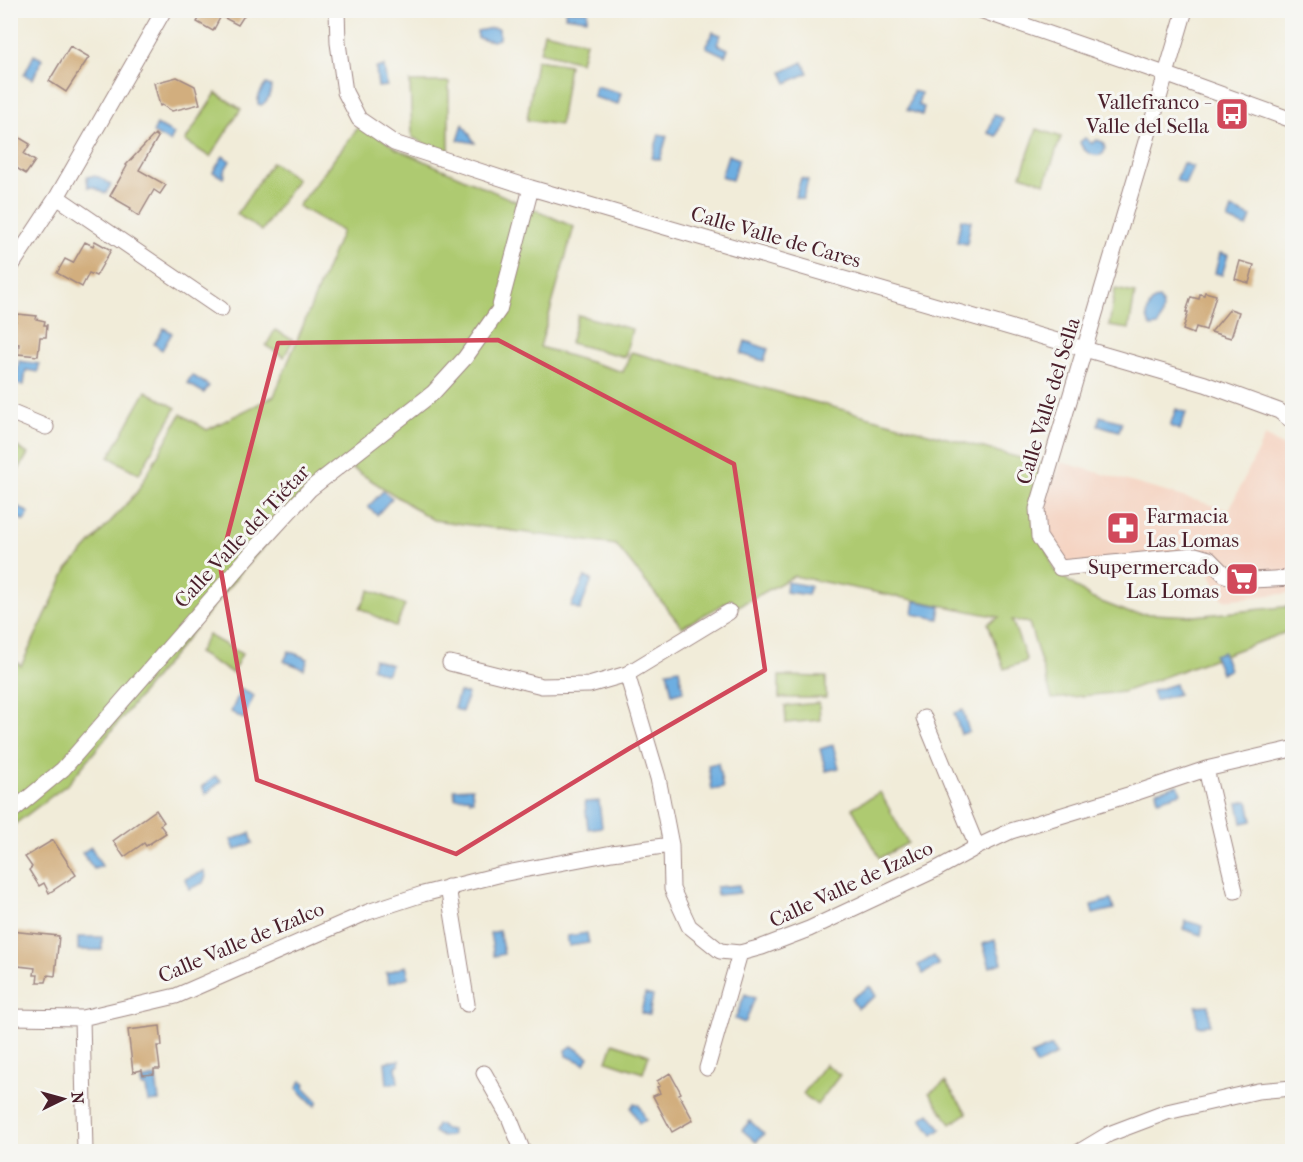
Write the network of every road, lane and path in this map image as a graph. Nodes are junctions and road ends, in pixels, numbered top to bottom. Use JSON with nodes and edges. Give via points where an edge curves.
{"nodes":[{"id":1,"x":164,"y":10,"type":"edge"},
{"id":2,"x":337,"y":10,"type":"edge"},
{"id":3,"x":980,"y":10,"type":"edge"},
{"id":4,"x":1185,"y":10,"type":"edge"},
{"id":5,"x":1165,"y":74,"type":"junction"},
{"id":6,"x":1293,"y":120,"type":"edge"},
{"id":7,"x":531,"y":188,"type":"junction"},
{"id":8,"x":57,"y":197,"type":"junction"},
{"id":9,"x":10,"y":268,"type":"edge"},
{"id":10,"x":221,"y":309,"type":"dead end"},
{"id":11,"x":1085,"y":350,"type":"junction"},
{"id":12,"x":10,"y":412,"type":"edge"},
{"id":13,"x":1293,"y":421,"type":"edge"},
{"id":14,"x":46,"y":427,"type":"dead end"},
{"id":15,"x":1293,"y":578,"type":"edge"},
{"id":16,"x":729,"y":612,"type":"dead end"},
{"id":17,"x":450,"y":663,"type":"dead end"},
{"id":18,"x":627,"y":674,"type":"junction"},
{"id":19,"x":924,"y":718,"type":"dead end"},
{"id":20,"x":1293,"y":749,"type":"edge"},
{"id":21,"x":1206,"y":769,"type":"junction"},
{"id":22,"x":10,"y":813,"type":"edge"},
{"id":23,"x":671,"y":845,"type":"junction"},
{"id":24,"x":977,"y":847,"type":"junction"},
{"id":25,"x":448,"y":887,"type":"junction"},
{"id":26,"x":1235,"y":891,"type":"dead end"},
{"id":27,"x":740,"y":953,"type":"junction"},
{"id":28,"x":467,"y":1004,"type":"dead end"},
{"id":29,"x":10,"y":1017,"type":"edge"},
{"id":30,"x":82,"y":1018,"type":"junction"},
{"id":31,"x":707,"y":1068,"type":"dead end"},
{"id":32,"x":484,"y":1073,"type":"dead end"},
{"id":33,"x":1293,"y":1088,"type":"edge"},
{"id":34,"x":85,"y":1152,"type":"edge"},
{"id":35,"x":523,"y":1152,"type":"edge"},
{"id":36,"x":1079,"y":1152,"type":"edge"}],
"edges":[{"from":1,"to":8,"type":"street"},
{"from":2,"to":7,"type":"street","name":"Calle Valle de Cares","via":[[345,92],[359,119],[394,143]]},
{"from":3,"to":5,"type":"street"},
{"from":4,"to":5,"type":"street","name":"Calle Valle del Sella"},
{"from":5,"to":6,"type":"street"},
{"from":5,"to":11,"type":"street","name":"Calle Valle del Sella"},
{"from":7,"to":11,"type":"street","name":"Calle Valle de Cares"},
{"from":7,"to":22,"type":"street","name":"Calle Valle del Tiétar","via":[[499,310],[465,358],[433,393],[310,489],[63,769]]},
{"from":8,"to":9,"type":"street"},
{"from":8,"to":10,"type":"street"},
{"from":11,"to":13,"type":"street","name":"Calle Valle de Cares","via":[[1205,384],[1279,411]]},
{"from":11,"to":15,"type":"street","name":"Calle Valle del Sella","via":[[1037,509],[1039,537],[1060,568],[1195,555],[1209,559],[1225,575],[1238,579]]},
{"from":12,"to":14,"type":"street"},
{"from":16,"to":18,"type":"street"},
{"from":17,"to":18,"type":"street","via":[[542,686],[589,685]]},
{"from":18,"to":23,"type":"street","via":[[658,778]]},
{"from":19,"to":24,"type":"street"},
{"from":20,"to":21,"type":"street","name":"Calle Valle de Izalco"},
{"from":21,"to":24,"type":"street","name":"Calle Valle de Izalco","via":[[1011,831]]},
{"from":21,"to":26,"type":"street"},
{"from":23,"to":25,"type":"street","name":"Calle Valle de Izalco","via":[[612,853]]},
{"from":23,"to":27,"type":"street","via":[[672,889],[689,926],[720,951]]},
{"from":24,"to":27,"type":"street","name":"Calle Valle de Izalco","via":[[809,929]]},
{"from":25,"to":28,"type":"street"},
{"from":25,"to":30,"type":"street","name":"Calle Valle de Izalco","via":[[368,912],[176,996]]},
{"from":27,"to":31,"type":"street"},
{"from":29,"to":30,"type":"street","name":"Calle Valle de Izalco"},
{"from":30,"to":34,"type":"street"},
{"from":32,"to":35,"type":"street"},
{"from":33,"to":36,"type":"street","via":[[1258,1091],[1167,1113],[1109,1134]]}]}
